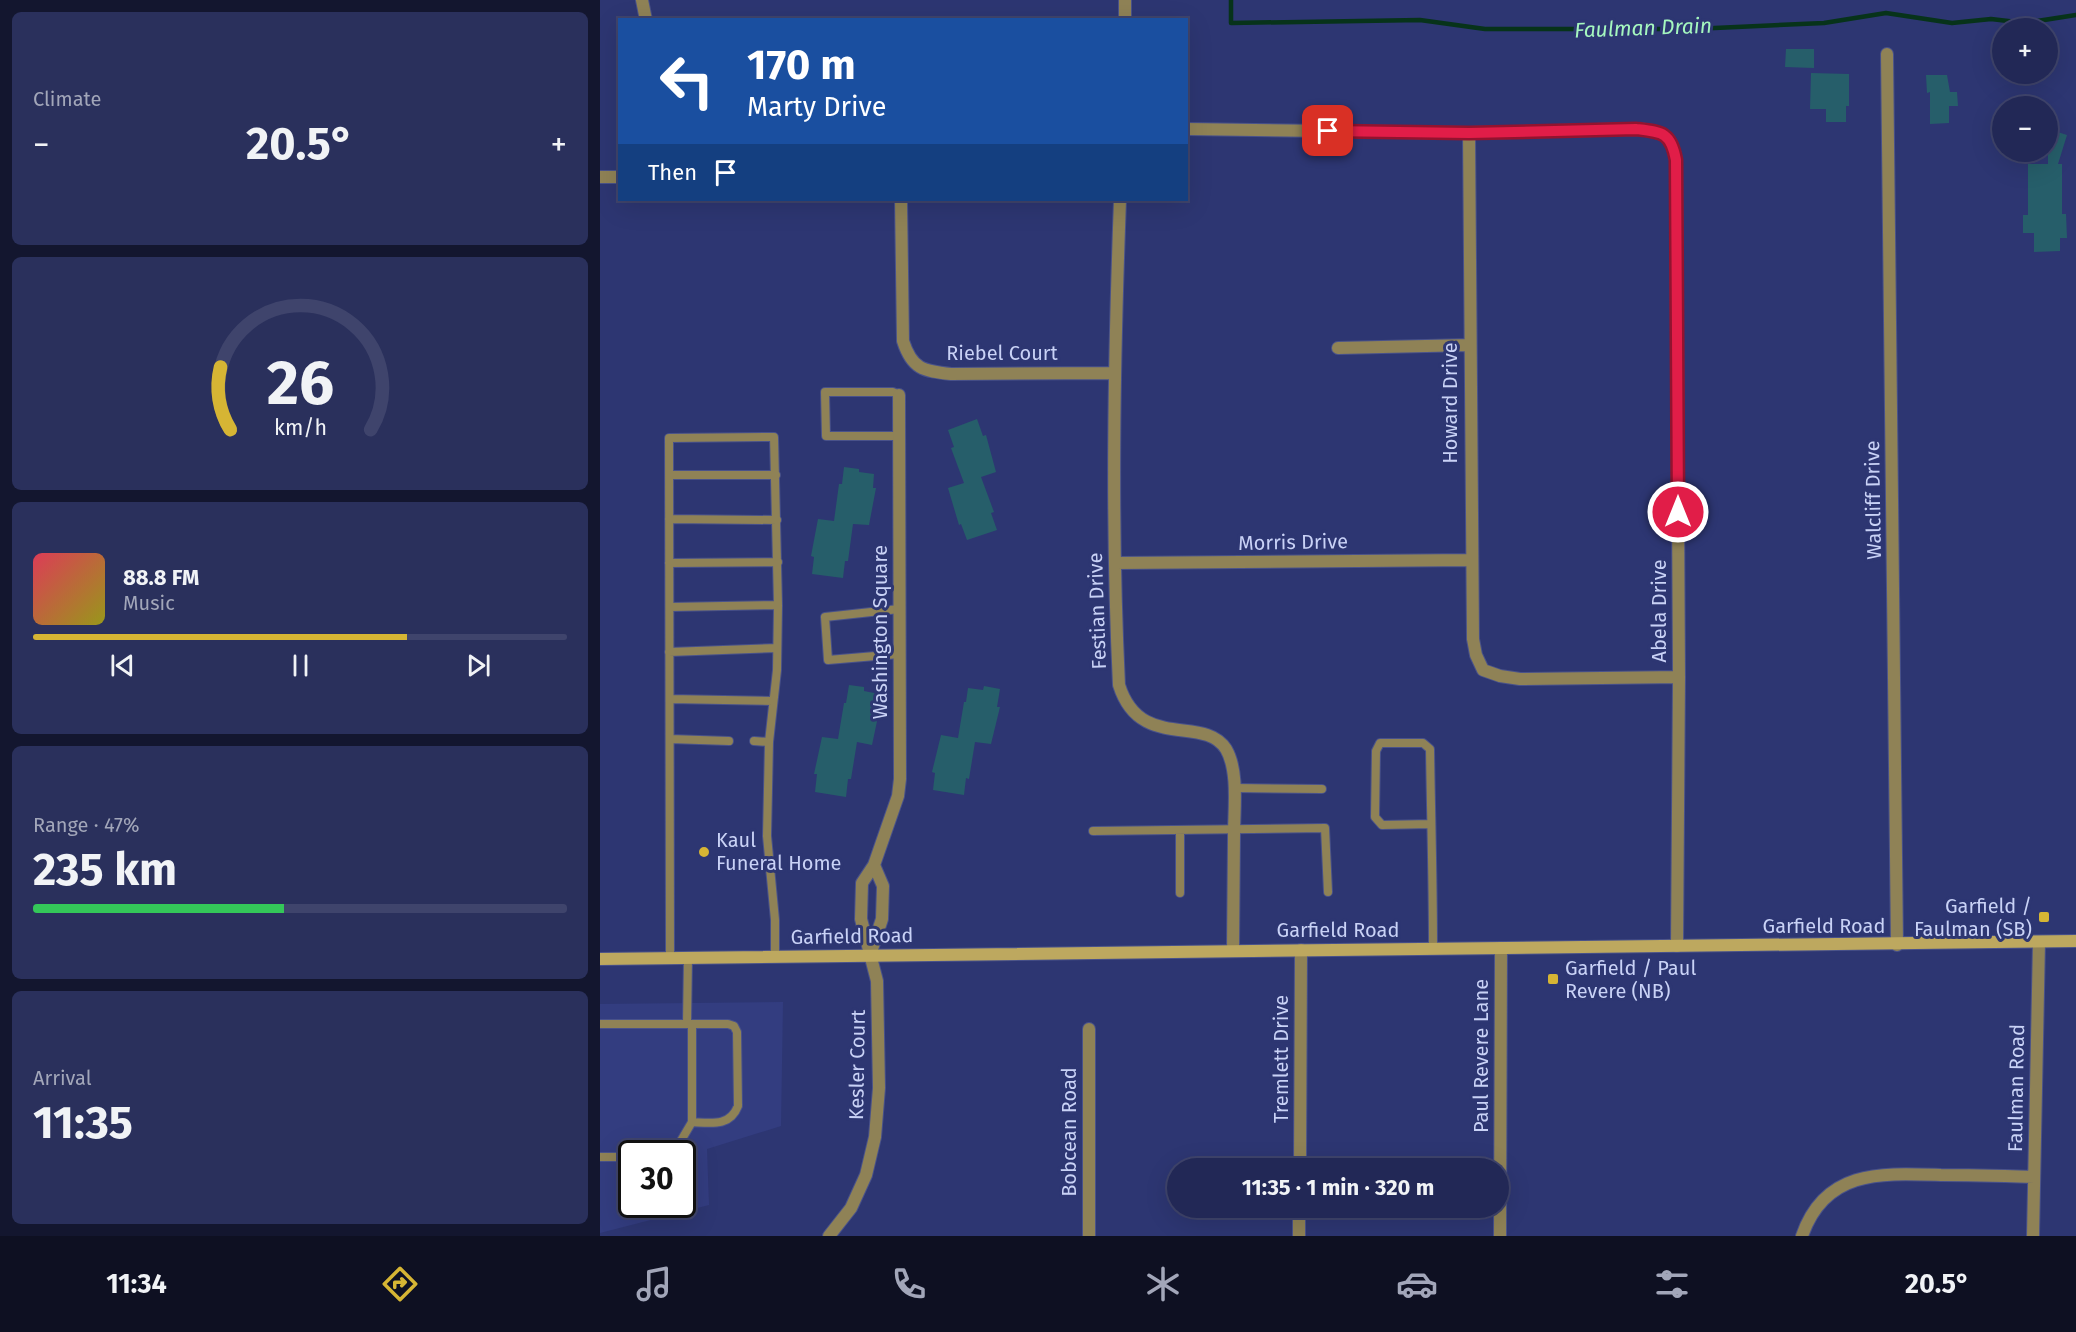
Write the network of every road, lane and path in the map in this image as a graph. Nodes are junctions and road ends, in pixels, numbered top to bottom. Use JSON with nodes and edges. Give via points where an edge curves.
{"nodes":[{"id":1,"x":642,"y":0,"type":"edge"},
{"id":2,"x":1125,"y":0,"type":"edge"},
{"id":3,"x":646,"y":18,"type":"edge"},
{"id":4,"x":1125,"y":18,"type":"edge"},
{"id":5,"x":1887,"y":54,"type":"dead end"},
{"id":6,"x":1188,"y":129,"type":"edge"},
{"id":7,"x":1469,"y":133,"type":"junction"},
{"id":8,"x":600,"y":177,"type":"edge"},
{"id":9,"x":618,"y":177,"type":"edge"},
{"id":10,"x":901,"y":201,"type":"edge"},
{"id":11,"x":1120,"y":201,"type":"edge"},
{"id":12,"x":1470,"y":345,"type":"junction"},
{"id":13,"x":1338,"y":348,"type":"dead end"},
{"id":14,"x":1114,"y":373,"type":"junction"},
{"id":15,"x":899,"y":395,"type":"joint"},
{"id":16,"x":899,"y":436,"type":"junction"},
{"id":17,"x":669,"y":475,"type":"junction"},
{"id":18,"x":776,"y":475,"type":"junction"},
{"id":19,"x":669,"y":519,"type":"junction"},
{"id":20,"x":777,"y":520,"type":"junction"},
{"id":21,"x":1471,"y":560,"type":"junction"},
{"id":22,"x":778,"y":562,"type":"junction"},
{"id":23,"x":669,"y":563,"type":"junction"},
{"id":24,"x":1115,"y":563,"type":"junction"},
{"id":25,"x":778,"y":605,"type":"junction"},
{"id":26,"x":670,"y":607,"type":"junction"},
{"id":27,"x":899,"y":609,"type":"junction"},
{"id":28,"x":777,"y":648,"type":"junction"},
{"id":29,"x":669,"y":652,"type":"junction"},
{"id":30,"x":899,"y":654,"type":"junction"},
{"id":31,"x":1679,"y":677,"type":"junction"},
{"id":32,"x":670,"y":699,"type":"junction"},
{"id":33,"x":772,"y":701,"type":"junction"},
{"id":34,"x":670,"y":739,"type":"junction"},
{"id":35,"x":729,"y":741,"type":"dead end"},
{"id":36,"x":754,"y":741,"type":"dead end"},
{"id":37,"x":769,"y":742,"type":"junction"},
{"id":38,"x":1233,"y":788,"type":"junction"},
{"id":39,"x":1322,"y":789,"type":"dead end"},
{"id":40,"x":1431,"y":824,"type":"junction"},
{"id":41,"x":1234,"y":829,"type":"junction"},
{"id":42,"x":1180,"y":830,"type":"junction"},
{"id":43,"x":1093,"y":831,"type":"dead end"},
{"id":44,"x":874,"y":865,"type":"junction"},
{"id":45,"x":1328,"y":892,"type":"dead end"},
{"id":46,"x":1180,"y":893,"type":"dead end"},
{"id":47,"x":2076,"y":941,"type":"edge"},
{"id":48,"x":2039,"y":942,"type":"junction"},
{"id":49,"x":1897,"y":945,"type":"junction"},
{"id":50,"x":1677,"y":946,"type":"junction"},
{"id":51,"x":1501,"y":948,"type":"junction"},
{"id":52,"x":1432,"y":949,"type":"junction"},
{"id":53,"x":1233,"y":950,"type":"junction"},
{"id":54,"x":1301,"y":950,"type":"junction"},
{"id":55,"x":870,"y":955,"type":"junction"},
{"id":56,"x":775,"y":956,"type":"junction"},
{"id":57,"x":688,"y":957,"type":"junction"},
{"id":58,"x":670,"y":958,"type":"junction"},
{"id":59,"x":600,"y":959,"type":"edge"},
{"id":60,"x":600,"y":1024,"type":"edge"},
{"id":61,"x":689,"y":1024,"type":"junction"},
{"id":62,"x":1089,"y":1029,"type":"dead end"},
{"id":63,"x":692,"y":1122,"type":"junction"},
{"id":64,"x":681,"y":1140,"type":"edge"},
{"id":65,"x":600,"y":1157,"type":"edge"},
{"id":66,"x":618,"y":1157,"type":"edge"},
{"id":67,"x":1300,"y":1158,"type":"edge"},
{"id":68,"x":2034,"y":1177,"type":"junction"},
{"id":69,"x":1299,"y":1218,"type":"edge"},
{"id":70,"x":829,"y":1236,"type":"edge"},
{"id":71,"x":1089,"y":1236,"type":"edge"},
{"id":72,"x":1299,"y":1236,"type":"edge"},
{"id":73,"x":1500,"y":1236,"type":"edge"},
{"id":74,"x":1802,"y":1236,"type":"edge"},
{"id":75,"x":2033,"y":1236,"type":"edge"}],
"edges":[{"from":1,"to":3,"type":"street"},
{"from":2,"to":4,"type":"street"},
{"from":5,"to":49,"type":"street","name":"Walcliff Drive"},
{"from":6,"to":7,"type":"street"},
{"from":7,"to":12,"type":"street","name":"Howard Drive"},
{"from":7,"to":31,"type":"street","name":"Abela Drive","via":[[1636,129],[1666,135],[1674,146]]},
{"from":8,"to":9,"type":"street"},
{"from":10,"to":14,"type":"street","name":"Riebel Court","via":[[903,341],[915,365],[930,372],[951,374]]},
{"from":11,"to":14,"type":"street","name":"Festian Drive"},
{"from":12,"to":13,"type":"street"},
{"from":12,"to":21,"type":"street","name":"Howard Drive"},
{"from":14,"to":24,"type":"street","name":"Festian Drive"},
{"from":15,"to":16,"type":"street","name":"Washington Square"},
{"from":15,"to":16,"type":"lane","via":[[825,392],[826,436]]},
{"from":16,"to":27,"type":"street","name":"Washington Square"},
{"from":17,"to":18,"type":"lane"},
{"from":17,"to":18,"type":"lane","via":[[669,438],[774,437]]},
{"from":17,"to":19,"type":"lane"},
{"from":18,"to":20,"type":"lane"},
{"from":19,"to":20,"type":"lane"},
{"from":19,"to":23,"type":"lane"},
{"from":20,"to":22,"type":"lane"},
{"from":21,"to":24,"type":"street","name":"Morris Drive"},
{"from":21,"to":31,"type":"street","name":"Howard Drive","via":[[1473,639],[1483,670],[1520,679]]},
{"from":22,"to":23,"type":"lane"},
{"from":22,"to":25,"type":"lane"},
{"from":23,"to":26,"type":"lane"},
{"from":24,"to":38,"type":"street","name":"Festian Drive","via":[[1119,685],[1124,699],[1131,710],[1156,726],[1221,742],[1230,760]]},
{"from":25,"to":26,"type":"lane"},
{"from":25,"to":28,"type":"lane"},
{"from":26,"to":29,"type":"lane"},
{"from":27,"to":30,"type":"street","name":"Washington Square"},
{"from":27,"to":30,"type":"lane","via":[[825,617],[828,660]]},
{"from":28,"to":29,"type":"lane"},
{"from":28,"to":33,"type":"lane"},
{"from":29,"to":32,"type":"lane"},
{"from":30,"to":44,"type":"street","name":"Washington Square","via":[[898,796]]},
{"from":31,"to":50,"type":"street","name":"Abela Drive"},
{"from":32,"to":33,"type":"lane"},
{"from":32,"to":34,"type":"lane"},
{"from":33,"to":37,"type":"lane"},
{"from":34,"to":35,"type":"lane"},
{"from":34,"to":58,"type":"lane"},
{"from":36,"to":37,"type":"lane"},
{"from":37,"to":56,"type":"lane","via":[[767,836]]},
{"from":38,"to":39,"type":"lane"},
{"from":38,"to":41,"type":"street","name":"Festian Drive"},
{"from":40,"to":40,"type":"lane","via":[[1382,825],[1375,817],[1376,751],[1380,743],[1423,743],[1430,749]]},
{"from":40,"to":52,"type":"lane"},
{"from":41,"to":42,"type":"lane"},
{"from":41,"to":45,"type":"lane","via":[[1325,828]]},
{"from":41,"to":53,"type":"street","name":"Festian Drive"},
{"from":42,"to":43,"type":"lane"},
{"from":42,"to":46,"type":"lane"},
{"from":44,"to":55,"type":"street","via":[[883,886],[882,919]]},
{"from":44,"to":55,"type":"street","name":"Washington Square","via":[[862,883],[861,919]]},
{"from":47,"to":48,"type":"main road","name":"Garfield Road"},
{"from":48,"to":49,"type":"main road","name":"Garfield Road"},
{"from":48,"to":68,"type":"street","name":"Faulman Road"},
{"from":49,"to":50,"type":"main road","name":"Garfield Road"},
{"from":50,"to":51,"type":"main road","name":"Garfield Road"},
{"from":51,"to":52,"type":"main road","name":"Garfield Road"},
{"from":51,"to":73,"type":"street","name":"Paul Revere Lane"},
{"from":52,"to":54,"type":"main road","name":"Garfield Road"},
{"from":53,"to":54,"type":"main road","name":"Garfield Road"},
{"from":53,"to":55,"type":"main road","name":"Garfield Road"},
{"from":54,"to":67,"type":"street","name":"Tremlett Drive"},
{"from":55,"to":56,"type":"main road","name":"Garfield Road"},
{"from":55,"to":70,"type":"street","name":"Kesler Court","via":[[877,981],[879,1088],[874,1137],[866,1175],[851,1208]]},
{"from":56,"to":57,"type":"main road","name":"Garfield Road"},
{"from":57,"to":58,"type":"main road","name":"Garfield Road"},
{"from":57,"to":61,"type":"lane"},
{"from":58,"to":59,"type":"main road","name":"Garfield Road"},
{"from":60,"to":61,"type":"lane"},
{"from":61,"to":63,"type":"lane"},
{"from":61,"to":63,"type":"lane","via":[[731,1024],[737,1032],[735,1114],[715,1124]]},
{"from":62,"to":71,"type":"street","name":"Bobcean Road"},
{"from":63,"to":64,"type":"lane"},
{"from":65,"to":66,"type":"lane"},
{"from":68,"to":74,"type":"street","via":[[1888,1173],[1861,1177],[1820,1203],[1807,1220]]},
{"from":68,"to":75,"type":"street","name":"Faulman Road"},
{"from":69,"to":72,"type":"street"}]}
